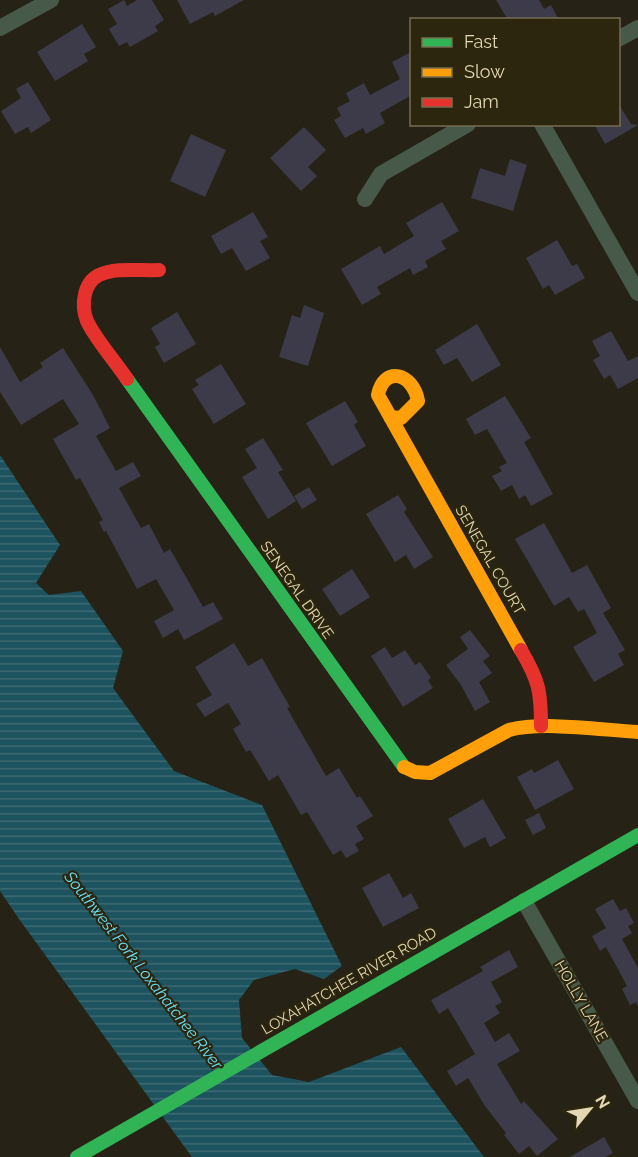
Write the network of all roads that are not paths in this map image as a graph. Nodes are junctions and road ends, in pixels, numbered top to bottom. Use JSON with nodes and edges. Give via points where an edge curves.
{"nodes":[{"id":1,"x":51,"y":0,"type":"edge"},
{"id":2,"x":0,"y":28,"type":"edge"},
{"id":3,"x":638,"y":28,"type":"edge"},
{"id":4,"x":620,"y":38,"type":"edge"},
{"id":5,"x":465,"y":126,"type":"edge"},
{"id":6,"x":543,"y":126,"type":"edge"},
{"id":7,"x":365,"y":199,"type":"dead end"},
{"id":8,"x":159,"y":270,"type":"dead end"},
{"id":9,"x":638,"y":293,"type":"edge"},
{"id":10,"x":390,"y":417,"type":"dead end"},
{"id":11,"x":541,"y":726,"type":"junction"},
{"id":12,"x":638,"y":732,"type":"edge"},
{"id":13,"x":638,"y":835,"type":"edge"},
{"id":14,"x":524,"y":901,"type":"junction"},
{"id":15,"x":638,"y":1101,"type":"edge"},
{"id":16,"x":77,"y":1157,"type":"edge"}],
"edges":[{"from":1,"to":2,"type":"street"},
{"from":3,"to":4,"type":"street"},
{"from":5,"to":7,"type":"street","via":[[381,174]]},
{"from":6,"to":9,"type":"street"},
{"from":8,"to":11,"type":"street","name":"SENEGAL DRIVE","via":[[96,277],[82,303],[88,322],[401,765],[419,774],[430,773],[509,730]]},
{"from":10,"to":11,"type":"street","name":"SENEGAL COURT","via":[[534,673],[541,695]]},
{"from":11,"to":12,"type":"street","name":"SENEGAL DRIVE"},
{"from":13,"to":14,"type":"street","name":"LOXAHATCHEE RIVER ROAD"},
{"from":14,"to":15,"type":"street","name":"HOLLY LANE"},
{"from":14,"to":16,"type":"street","name":"LOXAHATCHEE RIVER ROAD"}]}
